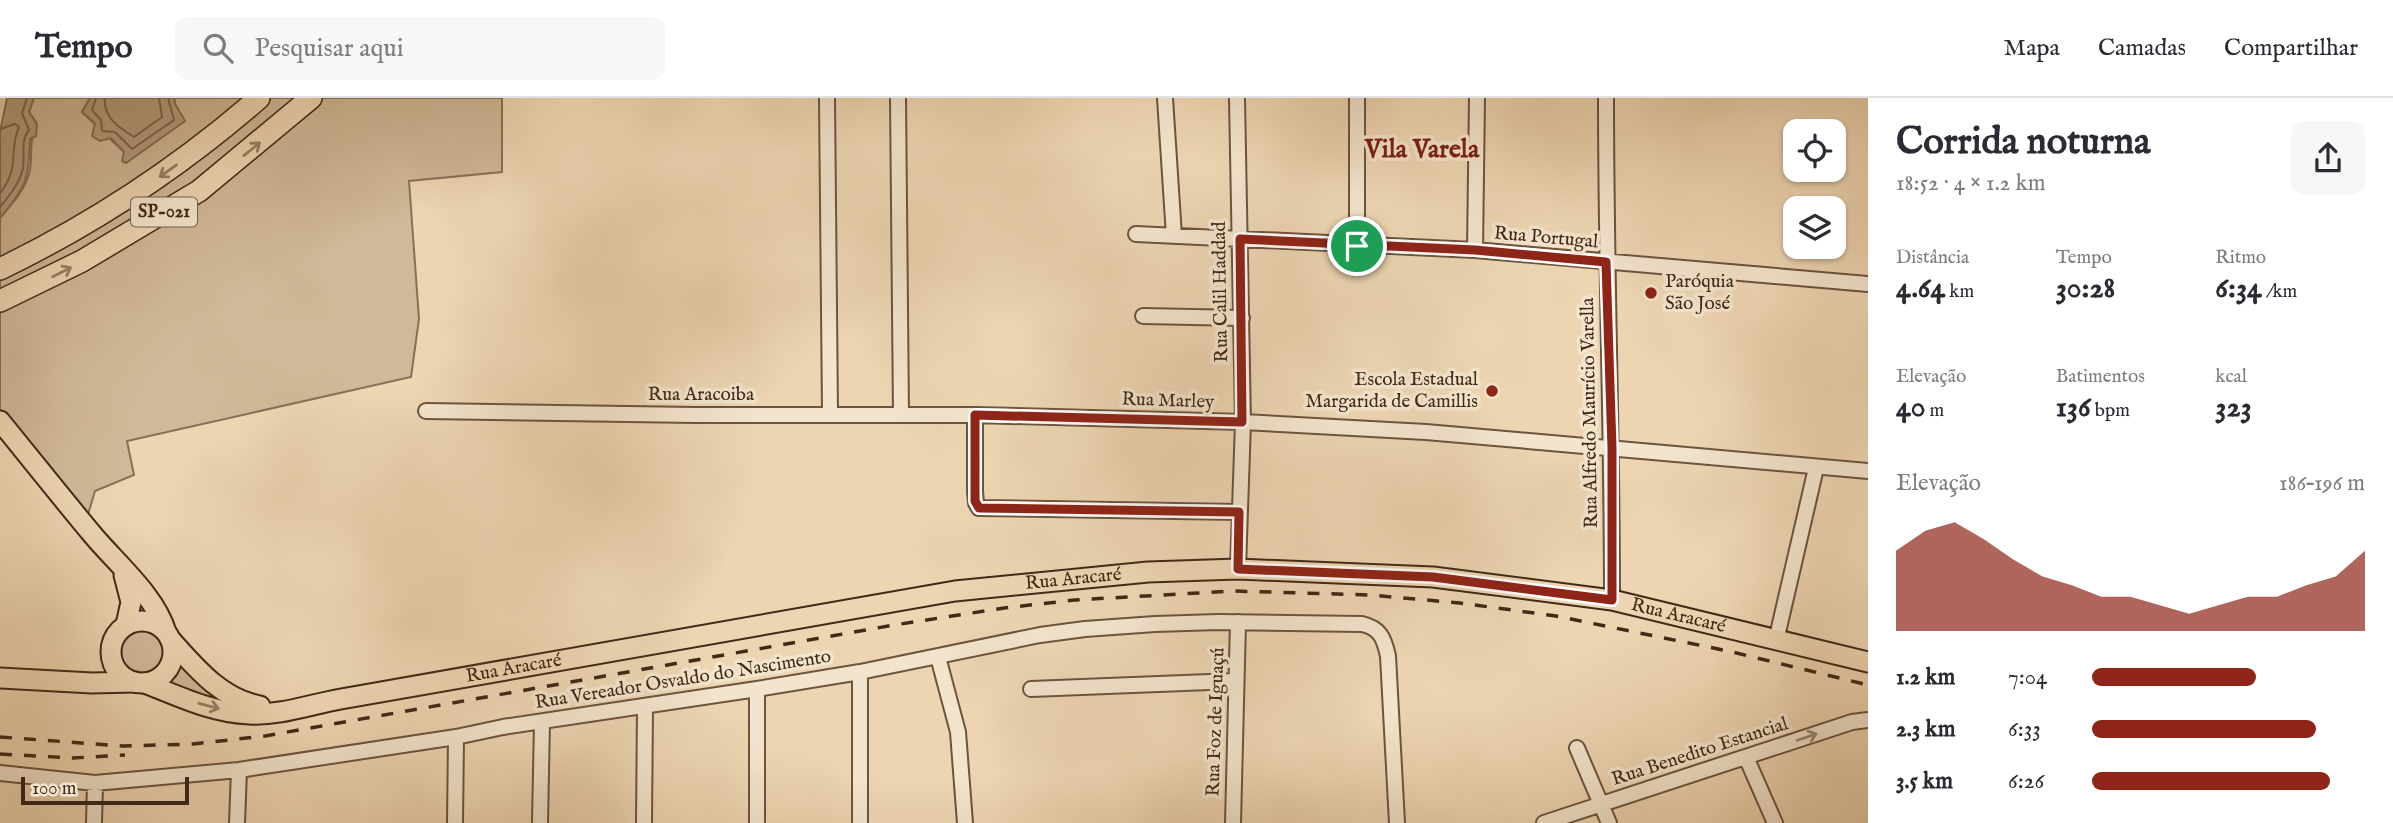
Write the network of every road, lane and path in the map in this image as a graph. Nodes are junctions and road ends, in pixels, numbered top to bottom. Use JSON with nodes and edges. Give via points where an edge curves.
{"nodes":[{"id":1,"x":259,"y":98,"type":"edge"},
{"id":2,"x":311,"y":98,"type":"edge"},
{"id":3,"x":827,"y":98,"type":"edge"},
{"id":4,"x":898,"y":98,"type":"edge"},
{"id":5,"x":1165,"y":98,"type":"edge"},
{"id":6,"x":1237,"y":98,"type":"edge"},
{"id":7,"x":1357,"y":98,"type":"edge"},
{"id":8,"x":1477,"y":98,"type":"edge"},
{"id":9,"x":1606,"y":98,"type":"edge"},
{"id":10,"x":1136,"y":234,"type":"dead end"},
{"id":11,"x":1174,"y":236,"type":"junction"},
{"id":12,"x":1240,"y":239,"type":"junction"},
{"id":13,"x":1357,"y":246,"type":"junction"},
{"id":14,"x":1475,"y":250,"type":"junction"},
{"id":15,"x":1606,"y":262,"type":"junction"},
{"id":16,"x":0,"y":269,"type":"edge"},
{"id":17,"x":1868,"y":284,"type":"edge"},
{"id":18,"x":0,"y":301,"type":"edge"},
{"id":19,"x":1143,"y":316,"type":"dead end"},
{"id":20,"x":1242,"y":318,"type":"junction"},
{"id":21,"x":426,"y":411,"type":"dead end"},
{"id":22,"x":830,"y":413,"type":"junction"},
{"id":23,"x":901,"y":414,"type":"junction"},
{"id":24,"x":975,"y":415,"type":"junction"},
{"id":25,"x":0,"y":421,"type":"edge"},
{"id":26,"x":1242,"y":422,"type":"junction"},
{"id":27,"x":1612,"y":448,"type":"junction"},
{"id":28,"x":1816,"y":468,"type":"junction"},
{"id":29,"x":1868,"y":471,"type":"edge"},
{"id":30,"x":1239,"y":512,"type":"junction"},
{"id":31,"x":121,"y":568,"type":"junction"},
{"id":32,"x":1238,"y":569,"type":"junction"},
{"id":33,"x":1612,"y":600,"type":"junction"},
{"id":34,"x":1238,"y":622,"type":"junction"},
{"id":35,"x":126,"y":625,"type":"junction"},
{"id":36,"x":168,"y":636,"type":"junction"},
{"id":37,"x":1776,"y":641,"type":"junction"},
{"id":38,"x":113,"y":642,"type":"junction"},
{"id":39,"x":937,"y":657,"type":"junction"},
{"id":40,"x":1868,"y":662,"type":"edge"},
{"id":41,"x":860,"y":672,"type":"junction"},
{"id":42,"x":0,"y":678,"type":"edge"},
{"id":43,"x":1235,"y":681,"type":"junction"},
{"id":44,"x":72,"y":682,"type":"junction"},
{"id":45,"x":140,"y":682,"type":"junction"},
{"id":46,"x":757,"y":689,"type":"junction"},
{"id":47,"x":1031,"y":689,"type":"dead end"},
{"id":48,"x":645,"y":707,"type":"junction"},
{"id":49,"x":281,"y":710,"type":"junction"},
{"id":50,"x":1868,"y":720,"type":"edge"},
{"id":51,"x":542,"y":722,"type":"junction"},
{"id":52,"x":456,"y":737,"type":"junction"},
{"id":53,"x":1577,"y":748,"type":"dead end"},
{"id":54,"x":1746,"y":757,"type":"junction"},
{"id":55,"x":239,"y":771,"type":"junction"},
{"id":56,"x":0,"y":773,"type":"edge"},
{"id":57,"x":95,"y":783,"type":"junction"},
{"id":58,"x":1601,"y":805,"type":"junction"},
{"id":59,"x":94,"y":823,"type":"edge"},
{"id":60,"x":237,"y":823,"type":"edge"},
{"id":61,"x":455,"y":823,"type":"edge"},
{"id":62,"x":540,"y":823,"type":"edge"},
{"id":63,"x":644,"y":823,"type":"edge"},
{"id":64,"x":757,"y":823,"type":"edge"},
{"id":65,"x":860,"y":823,"type":"edge"},
{"id":66,"x":965,"y":823,"type":"edge"},
{"id":67,"x":1233,"y":823,"type":"edge"},
{"id":68,"x":1397,"y":823,"type":"edge"},
{"id":69,"x":1544,"y":823,"type":"edge"},
{"id":70,"x":1609,"y":823,"type":"edge"},
{"id":71,"x":1775,"y":823,"type":"edge"}],
"edges":[{"from":1,"to":16,"type":"highway","number":"SP-021","one_way":true,"via":[[128,199]]},
{"from":18,"to":2,"type":"highway","number":"SP-021","one_way":true,"via":[[82,261],[200,191]]},
{"from":3,"to":22,"type":"street"},
{"from":4,"to":23,"type":"street"},
{"from":5,"to":11,"type":"street"},
{"from":6,"to":12,"type":"street","name":"Rua Calil Haddad"},
{"from":7,"to":13,"type":"street"},
{"from":8,"to":14,"type":"street"},
{"from":9,"to":15,"type":"street","name":"Rua Alfredo Maurício Varella"},
{"from":10,"to":11,"type":"street","name":"Rua Portugal"},
{"from":11,"to":12,"type":"street","name":"Rua Portugal"},
{"from":12,"to":13,"type":"street","name":"Rua Portugal"},
{"from":12,"to":20,"type":"street","name":"Rua Calil Haddad"},
{"from":13,"to":14,"type":"street","name":"Rua Portugal"},
{"from":14,"to":15,"type":"street","name":"Rua Portugal"},
{"from":15,"to":17,"type":"street","name":"Rua Portugal"},
{"from":15,"to":27,"type":"street","name":"Rua Alfredo Maurício Varella"},
{"from":19,"to":20,"type":"street"},
{"from":20,"to":26,"type":"street","name":"Rua Calil Haddad"},
{"from":21,"to":22,"type":"street","name":"Rua Aracoiba"},
{"from":22,"to":23,"type":"street","name":"Rua Aracoiba"},
{"from":23,"to":24,"type":"street","name":"Rua Aracoiba"},
{"from":24,"to":26,"type":"street","name":"Rua Marley"},
{"from":24,"to":30,"type":"street","via":[[975,501],[979,508]]},
{"from":25,"to":31,"type":"main road"},
{"from":26,"to":27,"type":"street","name":"Rua Marley"},
{"from":26,"to":30,"type":"street","name":"Rua Calil Haddad"},
{"from":27,"to":28,"type":"street","name":"Rua Marley"},
{"from":27,"to":33,"type":"street","name":"Rua Alfredo Maurício Varella"},
{"from":28,"to":29,"type":"street","name":"Rua Marley"},
{"from":28,"to":37,"type":"street"},
{"from":30,"to":32,"type":"street","name":"Rua Calil Haddad"},
{"from":31,"to":35,"type":"main road","via":[[131,602]]},
{"from":31,"to":36,"type":"main road","via":[[156,610]]},
{"from":32,"to":33,"type":"main road","name":"Rua Aracaré","via":[[1433,577]]},
{"from":32,"to":49,"type":"main road","name":"Rua Aracaré","via":[[1149,572],[955,591]]},
{"from":33,"to":37,"type":"main road","name":"Rua Aracaré"},
{"from":34,"to":39,"type":"street","name":"Rua Vereador Osvaldo do Nascimento","via":[[1085,629]]},
{"from":34,"to":43,"type":"street","name":"Rua Foz de Iguaçú"},
{"from":34,"to":68,"type":"street","name":"Rua Vereador Osvaldo do Nascimento","via":[[1362,624],[1373,626],[1382,636],[1388,656]]},
{"from":35,"to":36,"type":"main road","via":[[147,621]]},
{"from":35,"to":38,"type":"main road"},
{"from":36,"to":45,"type":"main road","via":[[173,649],[169,668],[154,680]]},
{"from":36,"to":49,"type":"main road","name":"Rua Aracaré","via":[[207,678],[231,696]]},
{"from":37,"to":40,"type":"main road","name":"Rua Aracaré"},
{"from":38,"to":44,"type":"main road","via":[[92,672]]},
{"from":38,"to":45,"type":"main road","via":[[111,652],[118,671]]},
{"from":39,"to":41,"type":"street","name":"Rua Vereador Osvaldo do Nascimento"},
{"from":39,"to":66,"type":"street","via":[[958,732]]},
{"from":41,"to":46,"type":"street","name":"Rua Vereador Osvaldo do Nascimento"},
{"from":41,"to":65,"type":"street"},
{"from":42,"to":44,"type":"main road"},
{"from":43,"to":47,"type":"street"},
{"from":43,"to":67,"type":"street","name":"Rua Foz de Iguaçú"},
{"from":44,"to":45,"type":"main road"},
{"from":45,"to":49,"type":"main road","name":"Rua Aracaré","one_way":true,"via":[[237,713]]},
{"from":46,"to":48,"type":"street","name":"Rua Vereador Osvaldo do Nascimento"},
{"from":46,"to":64,"type":"street"},
{"from":48,"to":51,"type":"street","name":"Rua Vereador Osvaldo do Nascimento"},
{"from":48,"to":63,"type":"street"},
{"from":54,"to":50,"type":"street","name":"Rua Benedito Estancial","one_way":true},
{"from":51,"to":52,"type":"street","name":"Rua Vereador Osvaldo do Nascimento"},
{"from":51,"to":62,"type":"street"},
{"from":52,"to":55,"type":"street","name":"Rua Vereador Osvaldo do Nascimento"},
{"from":52,"to":61,"type":"street"},
{"from":53,"to":58,"type":"street"},
{"from":54,"to":58,"type":"street","name":"Rua Benedito Estancial"},
{"from":54,"to":71,"type":"street"},
{"from":55,"to":57,"type":"street","name":"Rua Vereador Osvaldo do Nascimento"},
{"from":55,"to":60,"type":"street"},
{"from":56,"to":57,"type":"street","name":"Rua Vereador Osvaldo do Nascimento"},
{"from":57,"to":59,"type":"street"},
{"from":58,"to":69,"type":"street","name":"Rua Benedito Estancial"},
{"from":58,"to":70,"type":"street"}]}
